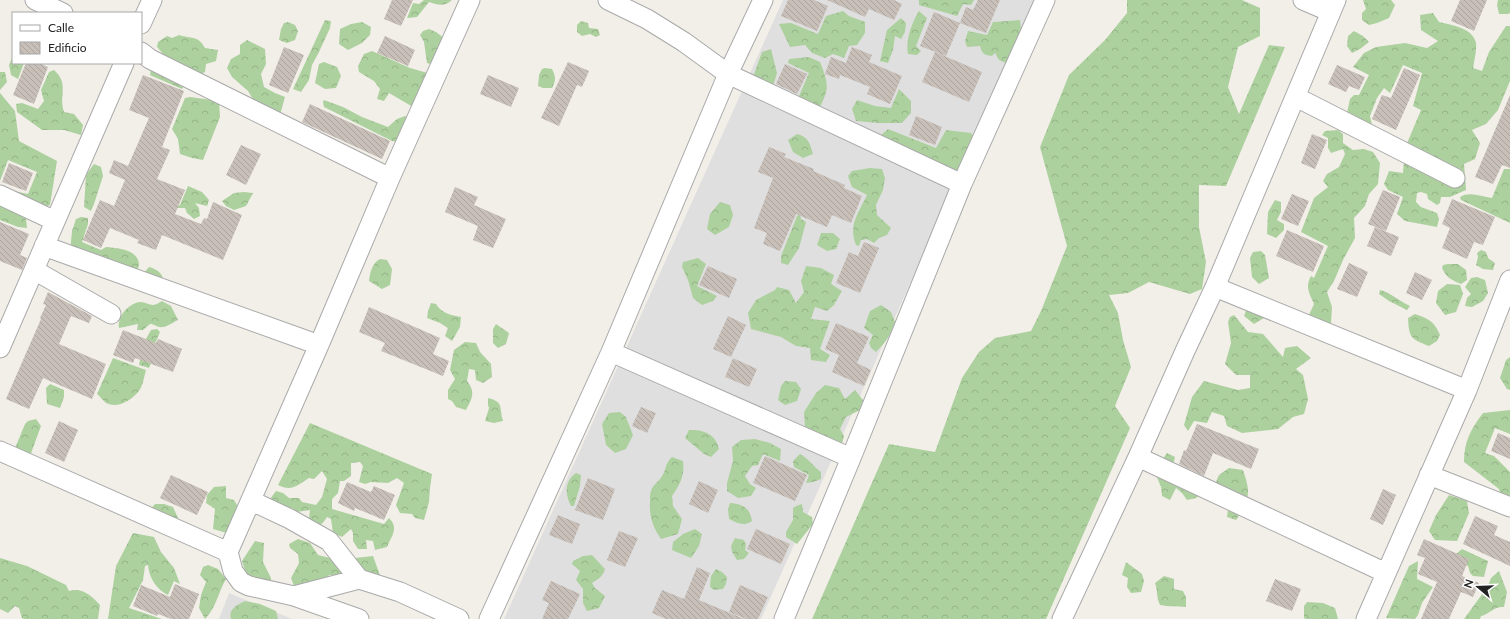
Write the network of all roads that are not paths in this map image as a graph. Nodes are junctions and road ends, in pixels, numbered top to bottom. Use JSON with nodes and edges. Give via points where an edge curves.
{"nodes":[{"id":1,"x":36,"y":0,"type":"edge"},
{"id":2,"x":152,"y":0,"type":"edge"},
{"id":3,"x":470,"y":0,"type":"edge"},
{"id":4,"x":608,"y":0,"type":"edge"},
{"id":5,"x":763,"y":0,"type":"edge"},
{"id":6,"x":1045,"y":0,"type":"edge"},
{"id":7,"x":1303,"y":0,"type":"edge"},
{"id":8,"x":1333,"y":6,"type":"edge"},
{"id":9,"x":61,"y":12,"type":"edge"},
{"id":10,"x":142,"y":22,"type":"edge"},
{"id":11,"x":142,"y":53,"type":"edge"},
{"id":12,"x":124,"y":64,"type":"edge"},
{"id":13,"x":728,"y":74,"type":"junction"},
{"id":14,"x":1296,"y":97,"type":"junction"},
{"id":15,"x":390,"y":178,"type":"junction"},
{"id":16,"x":1455,"y":178,"type":"dead end"},
{"id":17,"x":962,"y":184,"type":"junction"},
{"id":18,"x":0,"y":195,"type":"edge"},
{"id":19,"x":55,"y":222,"type":"junction"},
{"id":20,"x":44,"y":246,"type":"junction"},
{"id":21,"x":34,"y":270,"type":"junction"},
{"id":22,"x":1510,"y":280,"type":"edge"},
{"id":23,"x":1216,"y":287,"type":"junction"},
{"id":24,"x":111,"y":314,"type":"dead end"},
{"id":25,"x":319,"y":345,"type":"junction"},
{"id":26,"x":0,"y":348,"type":"edge"},
{"id":27,"x":611,"y":352,"type":"junction"},
{"id":28,"x":1467,"y":390,"type":"junction"},
{"id":29,"x":0,"y":451,"type":"edge"},
{"id":30,"x":1138,"y":457,"type":"junction"},
{"id":31,"x":851,"y":458,"type":"junction"},
{"id":32,"x":1429,"y":475,"type":"junction"},
{"id":33,"x":252,"y":501,"type":"junction"},
{"id":34,"x":1510,"y":507,"type":"edge"},
{"id":35,"x":228,"y":552,"type":"junction"},
{"id":36,"x":1386,"y":572,"type":"junction"},
{"id":37,"x":359,"y":580,"type":"junction"},
{"id":38,"x":294,"y":596,"type":"junction"},
{"id":39,"x":359,"y":619,"type":"edge"},
{"id":40,"x":459,"y":619,"type":"edge"},
{"id":41,"x":489,"y":619,"type":"edge"},
{"id":42,"x":784,"y":619,"type":"edge"},
{"id":43,"x":1062,"y":619,"type":"edge"},
{"id":44,"x":1366,"y":619,"type":"edge"}],
"edges":[{"from":1,"to":9,"type":"street"},
{"from":2,"to":10,"type":"street"},
{"from":3,"to":15,"type":"street"},
{"from":4,"to":13,"type":"street","via":[[647,19]]},
{"from":5,"to":13,"type":"street"},
{"from":6,"to":17,"type":"street"},
{"from":7,"to":8,"type":"street"},
{"from":8,"to":14,"type":"street"},
{"from":11,"to":15,"type":"street"},
{"from":12,"to":19,"type":"street"},
{"from":13,"to":17,"type":"street"},
{"from":13,"to":27,"type":"street"},
{"from":14,"to":16,"type":"street"},
{"from":14,"to":23,"type":"street"},
{"from":15,"to":25,"type":"street"},
{"from":17,"to":31,"type":"street"},
{"from":18,"to":19,"type":"street"},
{"from":19,"to":20,"type":"street"},
{"from":20,"to":21,"type":"street"},
{"from":20,"to":25,"type":"street"},
{"from":21,"to":24,"type":"street"},
{"from":21,"to":26,"type":"street"},
{"from":22,"to":28,"type":"street"},
{"from":23,"to":28,"type":"street"},
{"from":23,"to":30,"type":"street","via":[[1184,351]]},
{"from":25,"to":33,"type":"street"},
{"from":27,"to":31,"type":"street"},
{"from":27,"to":41,"type":"street"},
{"from":28,"to":32,"type":"street"},
{"from":29,"to":35,"type":"street"},
{"from":30,"to":36,"type":"street"},
{"from":30,"to":43,"type":"street"},
{"from":31,"to":42,"type":"street"},
{"from":32,"to":34,"type":"street"},
{"from":32,"to":36,"type":"street"},
{"from":33,"to":35,"type":"street"},
{"from":33,"to":37,"type":"street","via":[[329,541]]},
{"from":35,"to":38,"type":"street","via":[[233,571],[241,582]]},
{"from":36,"to":44,"type":"street"},
{"from":37,"to":38,"type":"street"},
{"from":37,"to":40,"type":"street","via":[[400,592]]},
{"from":38,"to":39,"type":"street"}]}
